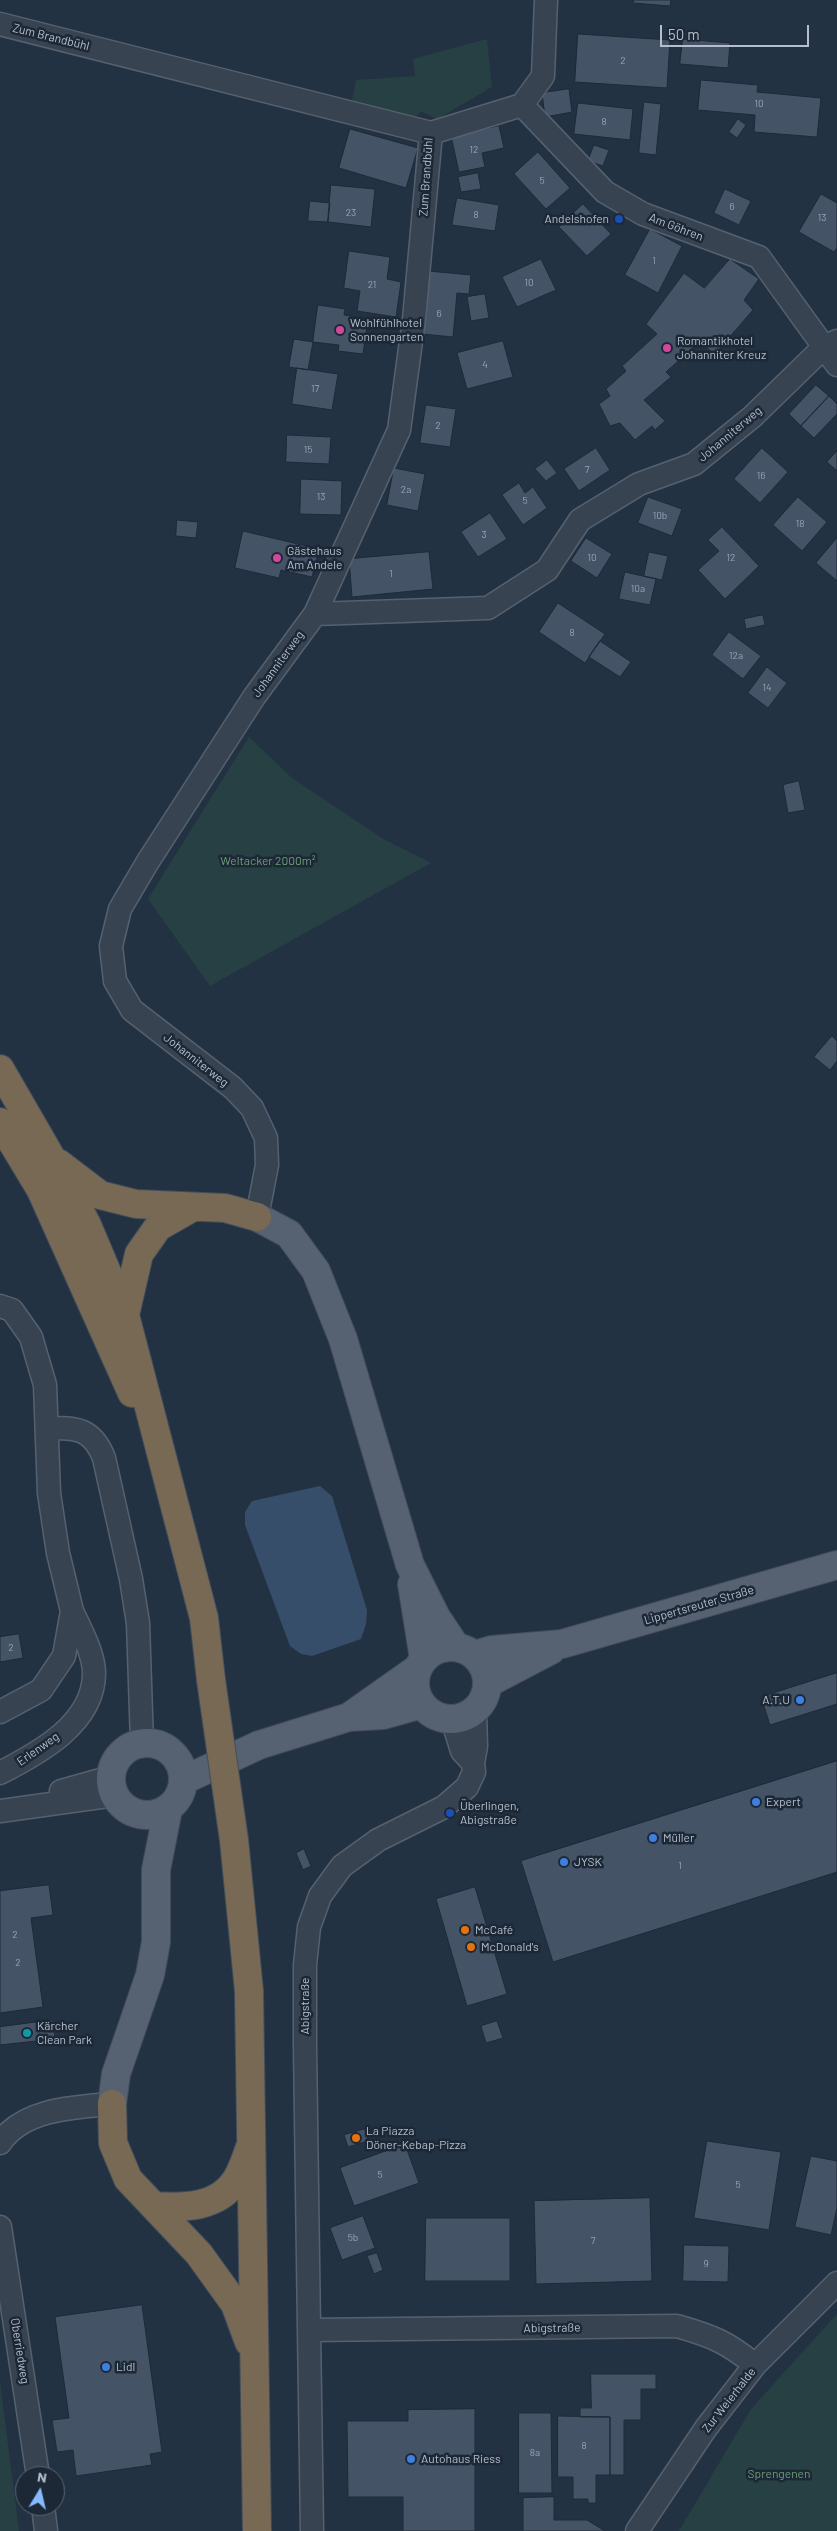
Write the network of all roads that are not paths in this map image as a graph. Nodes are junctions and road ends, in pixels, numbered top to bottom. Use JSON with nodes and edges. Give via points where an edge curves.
{"nodes":[{"id":1,"x":546,"y":0,"type":"edge"},
{"id":2,"x":0,"y":24,"type":"edge"},
{"id":3,"x":522,"y":105,"type":"junction"},
{"id":4,"x":430,"y":132,"type":"junction"},
{"id":5,"x":832,"y":351,"type":"edge"},
{"id":6,"x":315,"y":614,"type":"junction"},
{"id":7,"x":0,"y":1069,"type":"edge"},
{"id":8,"x":0,"y":1122,"type":"edge"},
{"id":9,"x":52,"y":1159,"type":"junction"},
{"id":10,"x":193,"y":1207,"type":"junction"},
{"id":11,"x":256,"y":1217,"type":"junction"},
{"id":12,"x":0,"y":1306,"type":"edge"},
{"id":13,"x":125,"y":1315,"type":"junction"},
{"id":14,"x":48,"y":1429,"type":"junction"},
{"id":15,"x":158,"y":1446,"type":"junction"},
{"id":16,"x":410,"y":1565,"type":"junction"},
{"id":17,"x":837,"y":1565,"type":"edge"},
{"id":18,"x":72,"y":1610,"type":"junction"},
{"id":19,"x":562,"y":1644,"type":"junction"},
{"id":20,"x":466,"y":1651,"type":"junction"},
{"id":21,"x":421,"y":1664,"type":"junction"},
{"id":22,"x":488,"y":1683,"type":"junction"},
{"id":23,"x":422,"y":1704,"type":"junction"},
{"id":24,"x":0,"y":1712,"type":"edge"},
{"id":25,"x":463,"y":1715,"type":"junction"},
{"id":26,"x":349,"y":1717,"type":"junction"},
{"id":27,"x":142,"y":1743,"type":"junction"},
{"id":28,"x":258,"y":1745,"type":"junction"},
{"id":29,"x":173,"y":1753,"type":"junction"},
{"id":30,"x":0,"y":1773,"type":"edge"},
{"id":31,"x":184,"y":1780,"type":"junction"},
{"id":32,"x":113,"y":1786,"type":"junction"},
{"id":33,"x":168,"y":1809,"type":"junction"},
{"id":34,"x":0,"y":1810,"type":"edge"},
{"id":35,"x":136,"y":1814,"type":"junction"},
{"id":36,"x":156,"y":1870,"type":"junction"},
{"id":37,"x":112,"y":2104,"type":"junction"},
{"id":38,"x":253,"y":2141,"type":"junction"},
{"id":39,"x":0,"y":2143,"type":"edge"},
{"id":40,"x":154,"y":2206,"type":"junction"},
{"id":41,"x":0,"y":2227,"type":"edge"},
{"id":42,"x":837,"y":2282,"type":"edge"},
{"id":43,"x":309,"y":2330,"type":"junction"},
{"id":44,"x":256,"y":2360,"type":"junction"},
{"id":45,"x":755,"y":2365,"type":"junction"},
{"id":46,"x":36,"y":2466,"type":"edge"},
{"id":47,"x":44,"y":2516,"type":"edge"},
{"id":48,"x":46,"y":2531,"type":"edge"},
{"id":49,"x":257,"y":2531,"type":"edge"},
{"id":50,"x":312,"y":2531,"type":"edge"},
{"id":51,"x":638,"y":2531,"type":"edge"}],
"edges":[{"from":1,"to":3,"type":"street","via":[[543,76]]},
{"from":2,"to":4,"type":"street","name":"Zum Brandbühl"},
{"from":3,"to":4,"type":"street"},
{"from":3,"to":5,"type":"street","name":"Am Göhren","via":[[605,192],[643,214],[760,257]]},
{"from":4,"to":6,"type":"street","name":"Zum Brandbühl","via":[[414,319],[399,430]]},
{"from":5,"to":6,"type":"street","name":"Johanniterweg","via":[[694,464],[639,484],[580,520],[547,570],[488,608]]},
{"from":6,"to":11,"type":"street","name":"Johanniterweg","via":[[254,697],[147,863],[120,909],[111,946],[115,981],[132,1010],[233,1088],[252,1108],[266,1138],[266,1165]]},
{"from":7,"to":9,"type":"highway"},
{"from":8,"to":15,"type":"highway","via":[[41,1190]]},
{"from":9,"to":10,"type":"highway","via":[[100,1195],[136,1204]]},
{"from":9,"to":13,"type":"highway","via":[[87,1225]]},
{"from":10,"to":11,"type":"highway","via":[[225,1208]]},
{"from":10,"to":13,"type":"highway","via":[[158,1227],[139,1254]]},
{"from":11,"to":16,"type":"main road","via":[[289,1234],[316,1271],[343,1339]]},
{"from":12,"to":14,"type":"street","name":"Erlenweg","via":[[12,1310],[31,1337],[45,1384]]},
{"from":13,"to":15,"type":"highway"},
{"from":14,"to":18,"type":"street","name":"Erlenweg","via":[[49,1493],[58,1553]]},
{"from":14,"to":27,"type":"street","via":[[82,1432],[97,1440],[104,1458],[138,1623]]},
{"from":15,"to":38,"type":"highway","bridge":true,"via":[[204,1618],[234,1840],[249,1991]]},
{"from":16,"to":20,"type":"main road","via":[[436,1616]]},
{"from":16,"to":21,"type":"main road"},
{"from":17,"to":19,"type":"main road","name":"Lippertsreuter Straße"},
{"from":18,"to":24,"type":"street","name":"Erlenweg","via":[[64,1656],[41,1690]]},
{"from":18,"to":30,"type":"street","name":"Erlenweg","via":[[94,1672],[88,1702],[54,1742]]},
{"from":19,"to":20,"type":"main road","name":"Lippertsreuter Straße"},
{"from":19,"to":22,"type":"main road","name":"Lippertsreuter Straße"},
{"from":20,"to":21,"type":"main road","via":[[438,1649]]},
{"from":20,"to":22,"type":"main road","via":[[486,1672]]},
{"from":21,"to":23,"type":"main road","via":[[415,1687]]},
{"from":21,"to":26,"type":"main road"},
{"from":22,"to":25,"type":"main road","via":[[482,1703]]},
{"from":23,"to":25,"type":"main road","via":[[441,1718]]},
{"from":23,"to":26,"type":"main road","via":[[384,1715]]},
{"from":25,"to":43,"type":"street","name":"Abigstraße","via":[[462,1751],[473,1763],[472,1780],[456,1799],[378,1840],[342,1866],[320,1896],[309,1927],[305,1965]]},
{"from":26,"to":28,"type":"main road"},
{"from":27,"to":29,"type":"main road","via":[[164,1746]]},
{"from":27,"to":32,"type":"main road","via":[[117,1758]]},
{"from":28,"to":29,"type":"main road"},
{"from":28,"to":31,"type":"main road"},
{"from":29,"to":31,"type":"main road"},
{"from":31,"to":33,"type":"main road","via":[[179,1797]]},
{"from":32,"to":34,"type":"street"},
{"from":32,"to":35,"type":"main road","via":[[120,1803]]},
{"from":33,"to":35,"type":"main road","via":[[158,1814]]},
{"from":33,"to":36,"type":"main road"},
{"from":35,"to":36,"type":"main road","via":[[143,1843]]},
{"from":36,"to":37,"type":"main road","via":[[156,1942],[150,1975],[116,2074]]},
{"from":37,"to":39,"type":"street","via":[[41,2115],[12,2129]]},
{"from":37,"to":40,"type":"highway","via":[[113,2143],[128,2179]]},
{"from":38,"to":40,"type":"highway","via":[[236,2180],[220,2198],[183,2208]]},
{"from":38,"to":44,"type":"highway"},
{"from":40,"to":44,"type":"highway","via":[[199,2254],[235,2304]]},
{"from":41,"to":46,"type":"street","name":"Oberriedweg"},
{"from":42,"to":45,"type":"street","name":"Zur Weierhalde"},
{"from":43,"to":45,"type":"street","name":"Abigstraße","via":[[676,2326],[730,2345]]},
{"from":43,"to":50,"type":"street","name":"Abigstraße"},
{"from":44,"to":49,"type":"highway"},
{"from":45,"to":51,"type":"street","name":"Zur Weierhalde","via":[[706,2428]]},
{"from":47,"to":48,"type":"street"}]}
